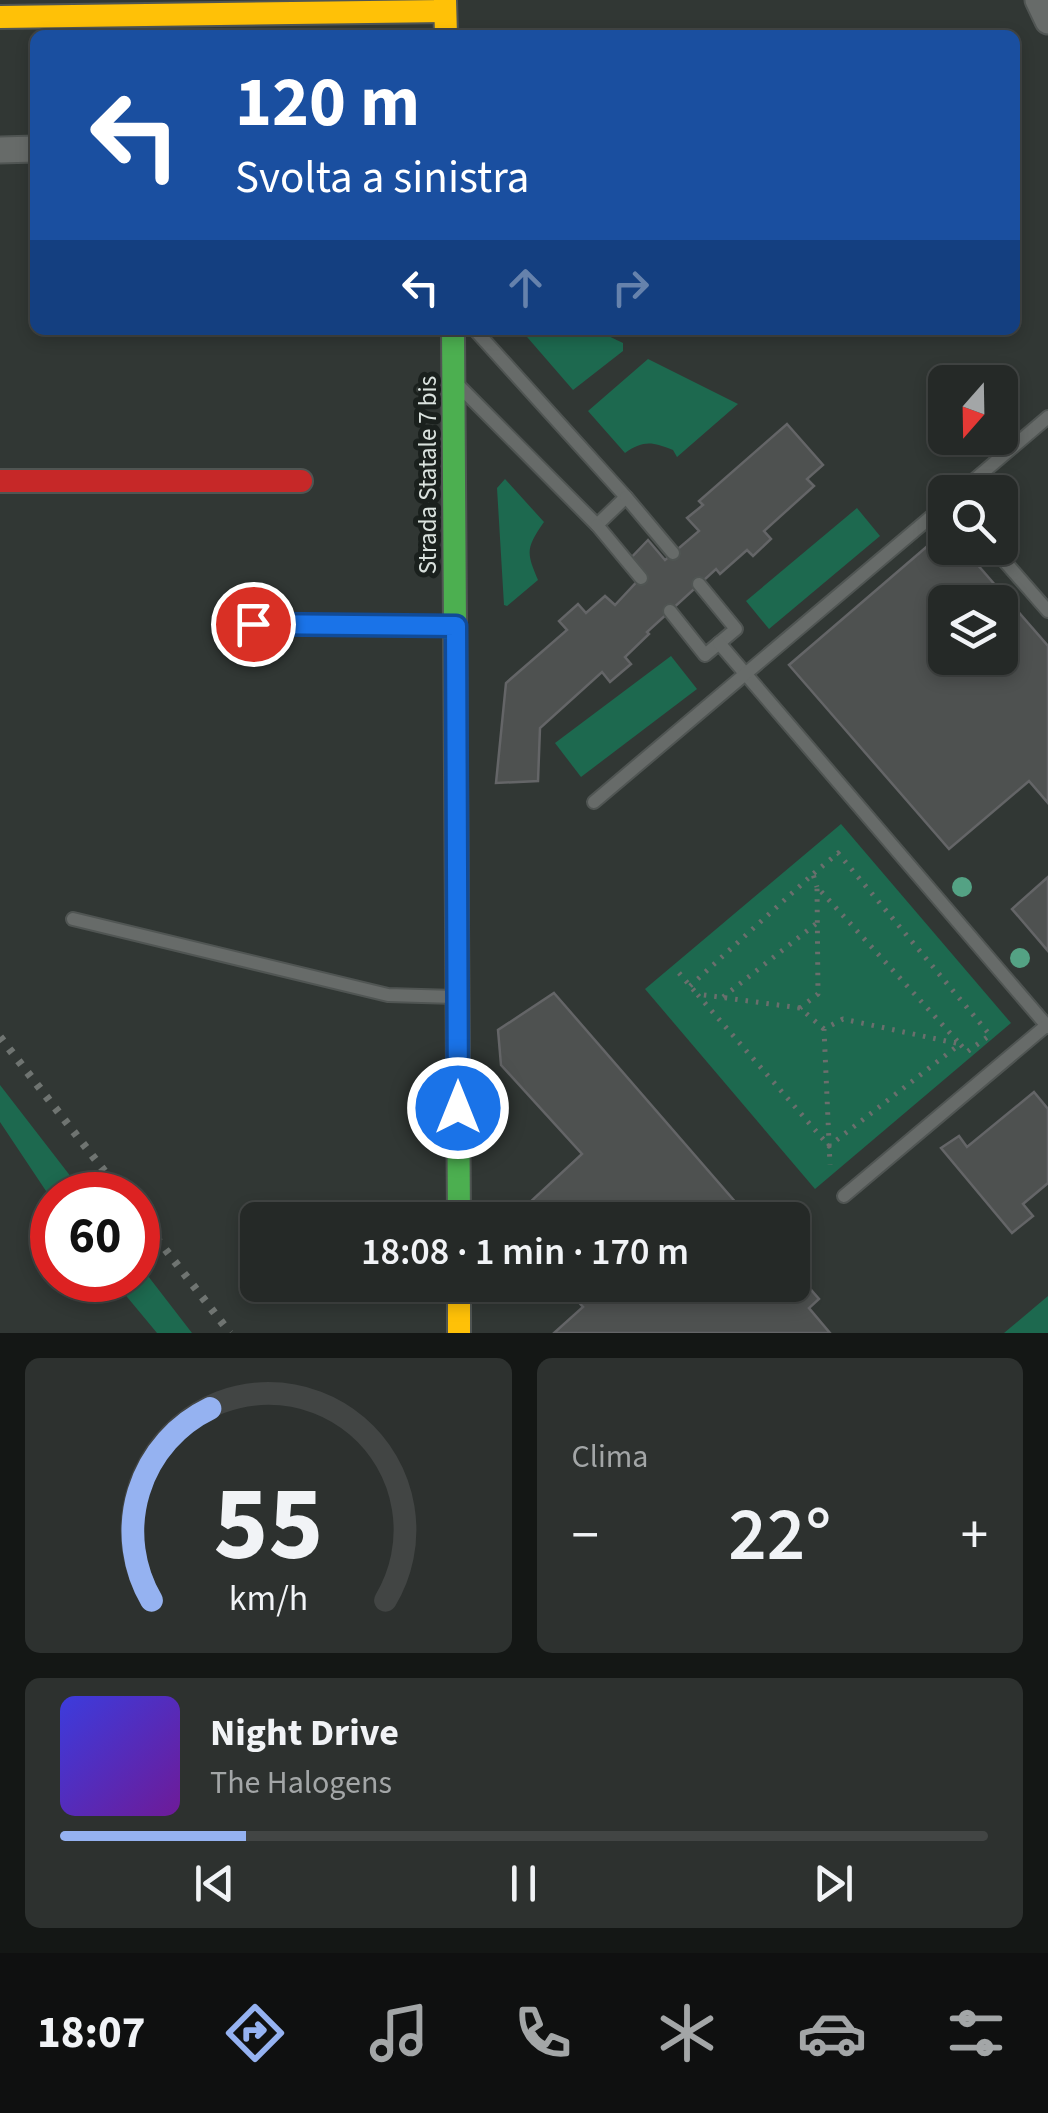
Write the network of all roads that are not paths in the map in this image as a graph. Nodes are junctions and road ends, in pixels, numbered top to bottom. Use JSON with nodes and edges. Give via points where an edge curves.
{"nodes":[{"id":1,"x":1038,"y":0,"type":"edge"},
{"id":2,"x":445,"y":5,"type":"edge"},
{"id":3,"x":274,"y":6,"type":"edge"},
{"id":4,"x":173,"y":16,"type":"edge"},
{"id":5,"x":0,"y":17,"type":"edge"},
{"id":6,"x":1048,"y":21,"type":"edge"},
{"id":7,"x":446,"y":30,"type":"edge"},
{"id":8,"x":30,"y":149,"type":"edge"},
{"id":9,"x":0,"y":150,"type":"edge"},
{"id":10,"x":453,"y":335,"type":"edge"},
{"id":11,"x":480,"y":335,"type":"edge"},
{"id":12,"x":455,"y":382,"type":"junction"},
{"id":13,"x":1048,"y":417,"type":"edge"},
{"id":14,"x":980,"y":475,"type":"edge"},
{"id":15,"x":0,"y":481,"type":"edge"},
{"id":16,"x":301,"y":481,"type":"dead end"},
{"id":17,"x":626,"y":498,"type":"junction"},
{"id":18,"x":928,"y":520,"type":"edge"},
{"id":19,"x":597,"y":524,"type":"junction"},
{"id":20,"x":674,"y":554,"type":"dead end"},
{"id":21,"x":1008,"y":565,"type":"edge"},
{"id":22,"x":640,"y":578,"type":"dead end"},
{"id":23,"x":699,"y":584,"type":"dead end"},
{"id":24,"x":670,"y":611,"type":"dead end"},
{"id":25,"x":1048,"y":611,"type":"edge"},
{"id":26,"x":253,"y":624,"type":"dead end"},
{"id":27,"x":456,"y":626,"type":"junction"},
{"id":28,"x":719,"y":643,"type":"junction"},
{"id":29,"x":746,"y":675,"type":"junction"},
{"id":30,"x":594,"y":802,"type":"dead end"},
{"id":31,"x":73,"y":919,"type":"dead end"},
{"id":32,"x":458,"y":997,"type":"junction"},
{"id":33,"x":1048,"y":1026,"type":"edge"},
{"id":34,"x":844,"y":1196,"type":"dead end"},
{"id":35,"x":459,"y":1202,"type":"edge"},
{"id":36,"x":459,"y":1302,"type":"edge"},
{"id":37,"x":459,"y":1333,"type":"edge"}],
"edges":[{"from":1,"to":6,"type":"street"},
{"from":2,"to":3,"type":"main road"},
{"from":2,"to":7,"type":"main road"},
{"from":3,"to":4,"type":"main road"},
{"from":4,"to":5,"type":"main road"},
{"from":8,"to":9,"type":"street"},
{"from":10,"to":12,"type":"main road","name":"Strada Statale 7 bis"},
{"from":11,"to":17,"type":"lane"},
{"from":12,"to":19,"type":"lane"},
{"from":12,"to":27,"type":"main road","name":"Strada Statale 7 bis"},
{"from":13,"to":14,"type":"lane"},
{"from":15,"to":16,"type":"main road"},
{"from":17,"to":19,"type":"lane"},
{"from":17,"to":20,"type":"lane"},
{"from":18,"to":29,"type":"lane"},
{"from":19,"to":22,"type":"lane"},
{"from":21,"to":25,"type":"lane"},
{"from":23,"to":28,"type":"lane","via":[[736,629]]},
{"from":24,"to":28,"type":"lane","via":[[705,655]]},
{"from":26,"to":27,"type":"lane"},
{"from":27,"to":32,"type":"main road","name":"Strada Statale 7 bis"},
{"from":28,"to":29,"type":"lane"},
{"from":29,"to":30,"type":"lane"},
{"from":29,"to":33,"type":"lane"},
{"from":31,"to":32,"type":"lane","via":[[388,994]]},
{"from":32,"to":35,"type":"main road","name":"Strada Statale 7 bis"},
{"from":33,"to":34,"type":"lane"},
{"from":36,"to":37,"type":"main road"}]}
